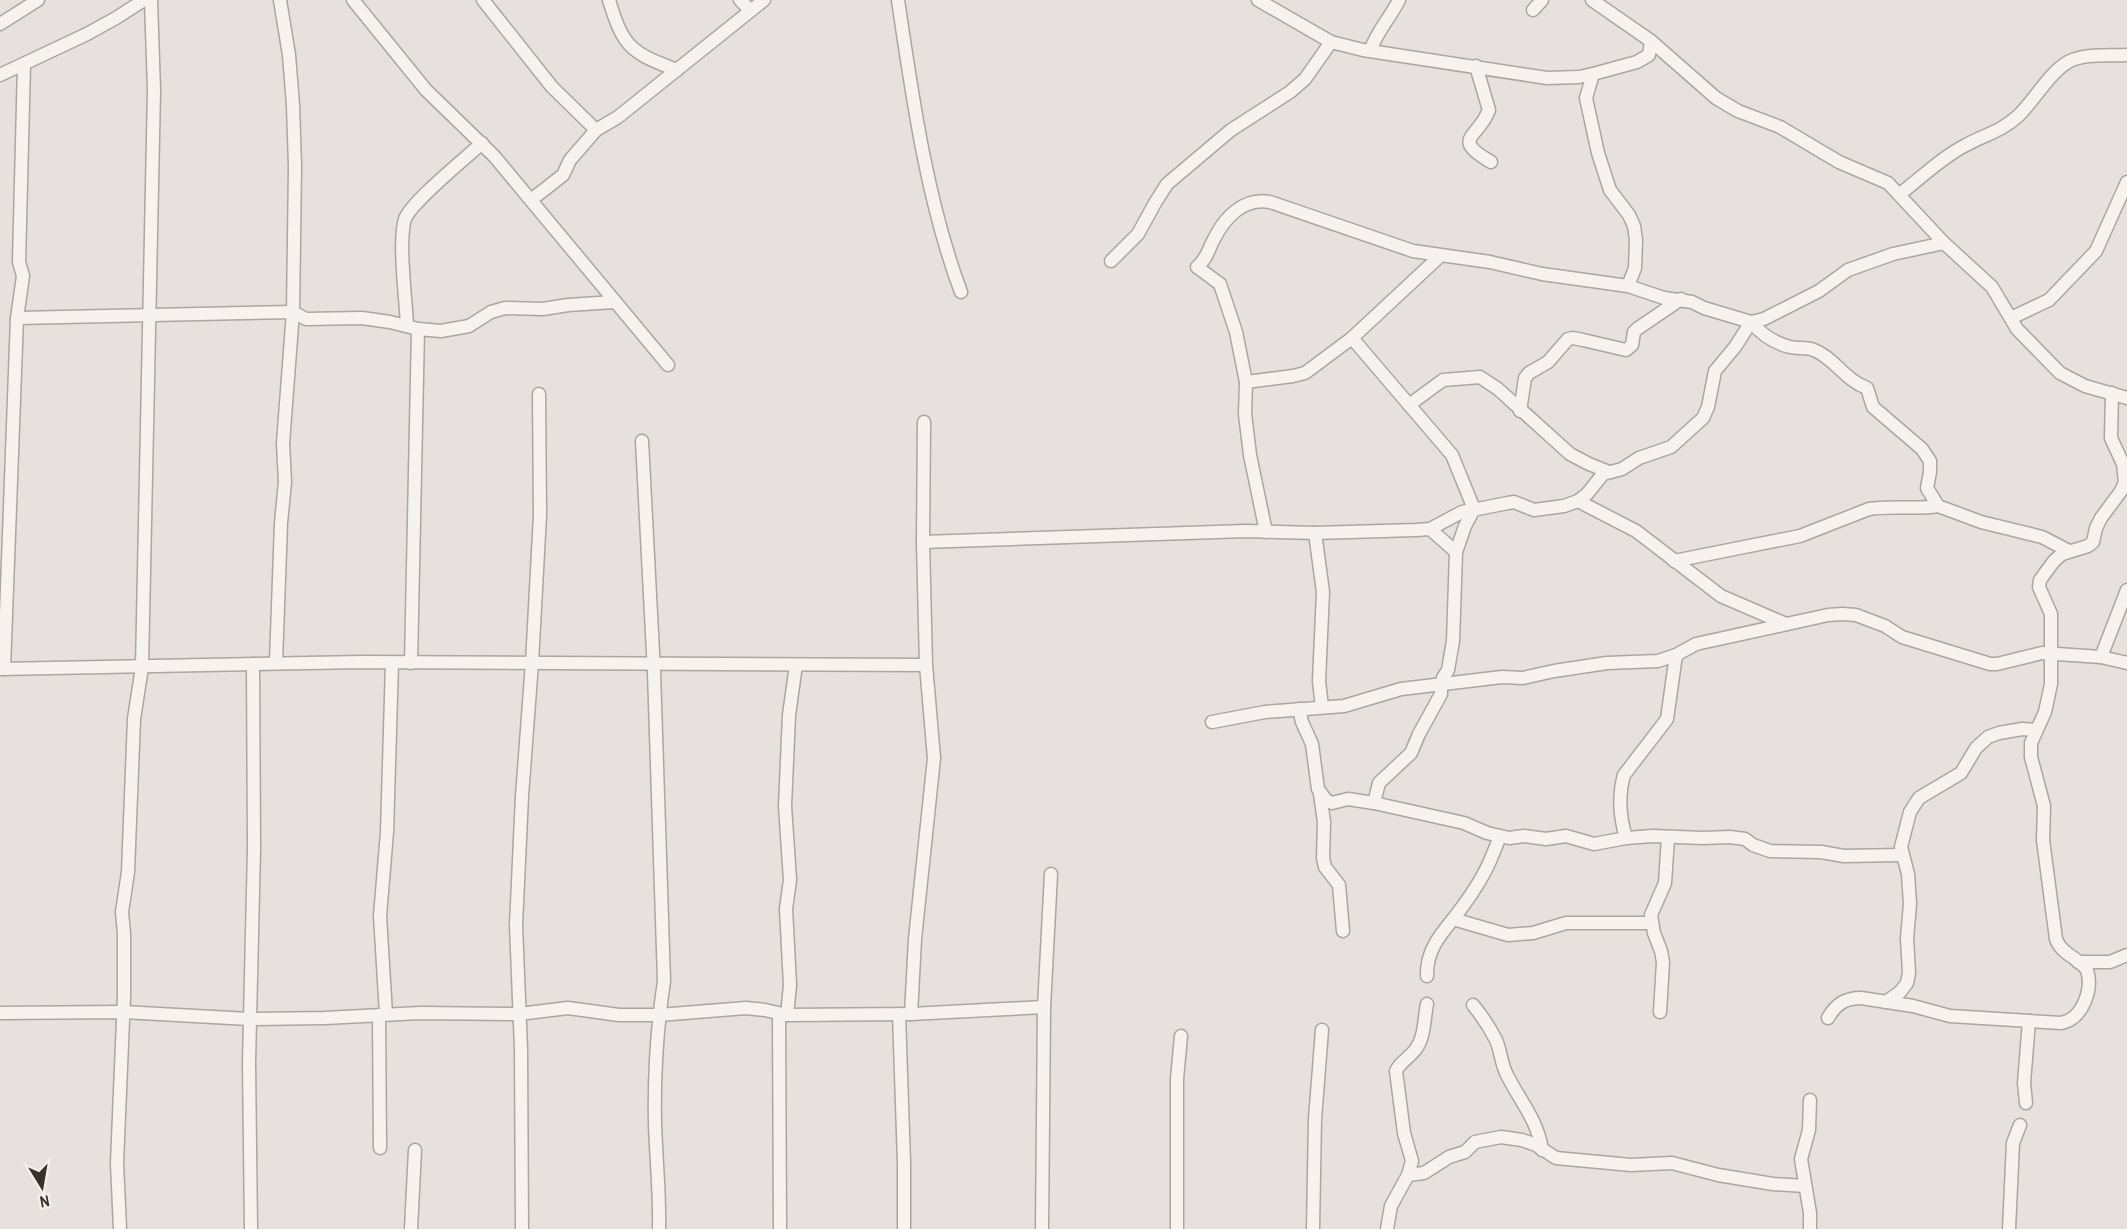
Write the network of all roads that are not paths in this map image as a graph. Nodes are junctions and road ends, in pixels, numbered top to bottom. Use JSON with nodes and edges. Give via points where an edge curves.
{"nodes":[{"id":1,"x":38,"y":0,"type":"edge"},
{"id":2,"x":144,"y":0,"type":"edge"},
{"id":3,"x":151,"y":0,"type":"edge"},
{"id":4,"x":280,"y":0,"type":"edge"},
{"id":5,"x":353,"y":0,"type":"edge"},
{"id":6,"x":483,"y":0,"type":"edge"},
{"id":7,"x":609,"y":0,"type":"edge"},
{"id":8,"x":740,"y":0,"type":"edge"},
{"id":9,"x":764,"y":0,"type":"edge"},
{"id":10,"x":898,"y":0,"type":"edge"},
{"id":11,"x":1258,"y":0,"type":"edge"},
{"id":12,"x":1399,"y":0,"type":"edge"},
{"id":13,"x":1542,"y":0,"type":"edge"},
{"id":14,"x":1592,"y":0,"type":"edge"},
{"id":15,"x":750,"y":10,"type":"junction"},
{"id":16,"x":1533,"y":10,"type":"dead end"},
{"id":17,"x":0,"y":24,"type":"edge"},
{"id":18,"x":1651,"y":41,"type":"junction"},
{"id":19,"x":1331,"y":42,"type":"junction"},
{"id":20,"x":1370,"y":51,"type":"junction"},
{"id":21,"x":1666,"y":54,"type":"junction"},
{"id":22,"x":1649,"y":55,"type":"junction"},
{"id":23,"x":2127,"y":55,"type":"edge"},
{"id":24,"x":24,"y":64,"type":"junction"},
{"id":25,"x":1476,"y":66,"type":"junction"},
{"id":26,"x":677,"y":70,"type":"junction"},
{"id":27,"x":1,"y":73,"type":"edge"},
{"id":28,"x":1593,"y":74,"type":"junction"},
{"id":29,"x":596,"y":130,"type":"junction"},
{"id":30,"x":482,"y":143,"type":"junction"},
{"id":31,"x":1491,"y":162,"type":"dead end"},
{"id":32,"x":2127,"y":182,"type":"edge"},
{"id":33,"x":1900,"y":194,"type":"junction"},
{"id":34,"x":531,"y":200,"type":"junction"},
{"id":35,"x":1944,"y":243,"type":"junction"},
{"id":36,"x":1440,"y":256,"type":"junction"},
{"id":37,"x":1111,"y":261,"type":"dead end"},
{"id":38,"x":1628,"y":286,"type":"junction"},
{"id":39,"x":961,"y":292,"type":"dead end"},
{"id":40,"x":1681,"y":299,"type":"junction"},
{"id":41,"x":614,"y":302,"type":"junction"},
{"id":42,"x":293,"y":312,"type":"junction"},
{"id":43,"x":149,"y":314,"type":"junction"},
{"id":44,"x":17,"y":318,"type":"junction"},
{"id":45,"x":2011,"y":318,"type":"junction"},
{"id":46,"x":1751,"y":322,"type":"junction"},
{"id":47,"x":413,"y":328,"type":"junction"},
{"id":48,"x":1352,"y":338,"type":"junction"},
{"id":49,"x":668,"y":365,"type":"dead end"},
{"id":50,"x":1246,"y":382,"type":"junction"},
{"id":51,"x":2112,"y":393,"type":"junction"},
{"id":52,"x":539,"y":394,"type":"dead end"},
{"id":53,"x":2127,"y":398,"type":"edge"},
{"id":54,"x":1409,"y":405,"type":"junction"},
{"id":55,"x":1521,"y":411,"type":"junction"},
{"id":56,"x":924,"y":422,"type":"dead end"},
{"id":57,"x":642,"y":441,"type":"dead end"},
{"id":58,"x":1609,"y":472,"type":"junction"},
{"id":59,"x":1578,"y":501,"type":"junction"},
{"id":60,"x":1938,"y":506,"type":"junction"},
{"id":61,"x":1474,"y":509,"type":"junction"},
{"id":62,"x":1430,"y":529,"type":"junction"},
{"id":63,"x":1266,"y":532,"type":"junction"},
{"id":64,"x":1315,"y":533,"type":"junction"},
{"id":65,"x":923,"y":542,"type":"junction"},
{"id":66,"x":2069,"y":551,"type":"junction"},
{"id":67,"x":1456,"y":552,"type":"junction"},
{"id":68,"x":1674,"y":561,"type":"junction"},
{"id":69,"x":2127,"y":590,"type":"edge"},
{"id":70,"x":1786,"y":624,"type":"junction"},
{"id":71,"x":2052,"y":654,"type":"junction"},
{"id":72,"x":1676,"y":655,"type":"junction"},
{"id":73,"x":2101,"y":657,"type":"junction"},
{"id":74,"x":276,"y":662,"type":"junction"},
{"id":75,"x":392,"y":663,"type":"junction"},
{"id":76,"x":411,"y":663,"type":"junction"},
{"id":77,"x":532,"y":663,"type":"junction"},
{"id":78,"x":2127,"y":663,"type":"edge"},
{"id":79,"x":253,"y":664,"type":"junction"},
{"id":80,"x":653,"y":664,"type":"junction"},
{"id":81,"x":796,"y":665,"type":"junction"},
{"id":82,"x":926,"y":665,"type":"junction"},
{"id":83,"x":142,"y":667,"type":"junction"},
{"id":84,"x":2,"y":669,"type":"edge"},
{"id":85,"x":1441,"y":685,"type":"junction"},
{"id":86,"x":1322,"y":707,"type":"junction"},
{"id":87,"x":1299,"y":709,"type":"junction"},
{"id":88,"x":1212,"y":722,"type":"dead end"},
{"id":89,"x":2037,"y":730,"type":"junction"},
{"id":90,"x":1320,"y":794,"type":"junction"},
{"id":91,"x":1374,"y":803,"type":"junction"},
{"id":92,"x":1500,"y":836,"type":"junction"},
{"id":93,"x":1626,"y":838,"type":"junction"},
{"id":94,"x":1668,"y":838,"type":"junction"},
{"id":95,"x":1902,"y":855,"type":"junction"},
{"id":96,"x":1052,"y":874,"type":"dead end"},
{"id":97,"x":1453,"y":919,"type":"junction"},
{"id":98,"x":1651,"y":923,"type":"junction"},
{"id":99,"x":1343,"y":931,"type":"dead end"},
{"id":100,"x":2127,"y":955,"type":"edge"},
{"id":101,"x":2078,"y":962,"type":"junction"},
{"id":102,"x":1427,"y":976,"type":"dead end"},
{"id":103,"x":1886,"y":1002,"type":"junction"},
{"id":104,"x":1427,"y":1004,"type":"dead end"},
{"id":105,"x":1473,"y":1005,"type":"dead end"},
{"id":106,"x":1044,"y":1007,"type":"junction"},
{"id":107,"x":0,"y":1012,"type":"edge"},
{"id":108,"x":123,"y":1012,"type":"junction"},
{"id":109,"x":1660,"y":1012,"type":"dead end"},
{"id":110,"x":383,"y":1014,"type":"junction"},
{"id":111,"x":519,"y":1014,"type":"junction"},
{"id":112,"x":905,"y":1014,"type":"junction"},
{"id":113,"x":659,"y":1015,"type":"junction"},
{"id":114,"x":783,"y":1015,"type":"junction"},
{"id":115,"x":1828,"y":1018,"type":"dead end"},
{"id":116,"x":249,"y":1019,"type":"junction"},
{"id":117,"x":2029,"y":1022,"type":"junction"},
{"id":118,"x":1322,"y":1030,"type":"dead end"},
{"id":119,"x":1181,"y":1036,"type":"dead end"},
{"id":120,"x":1810,"y":1100,"type":"dead end"},
{"id":121,"x":2026,"y":1102,"type":"dead end"},
{"id":122,"x":2020,"y":1125,"type":"dead end"},
{"id":123,"x":380,"y":1148,"type":"dead end"},
{"id":124,"x":415,"y":1149,"type":"dead end"},
{"id":125,"x":1542,"y":1150,"type":"junction"},
{"id":126,"x":1408,"y":1175,"type":"junction"},
{"id":127,"x":1804,"y":1186,"type":"junction"},
{"id":128,"x":120,"y":1229,"type":"edge"},
{"id":129,"x":252,"y":1229,"type":"edge"},
{"id":130,"x":411,"y":1229,"type":"edge"},
{"id":131,"x":522,"y":1229,"type":"edge"},
{"id":132,"x":659,"y":1229,"type":"edge"},
{"id":133,"x":780,"y":1229,"type":"edge"},
{"id":134,"x":904,"y":1229,"type":"edge"},
{"id":135,"x":1042,"y":1229,"type":"edge"},
{"id":136,"x":1177,"y":1229,"type":"edge"},
{"id":137,"x":1313,"y":1229,"type":"edge"},
{"id":138,"x":1387,"y":1229,"type":"edge"},
{"id":139,"x":1810,"y":1229,"type":"edge"},
{"id":140,"x":2009,"y":1229,"type":"edge"}],
"edges":[{"from":1,"to":17,"type":"street"},
{"from":2,"to":24,"type":"street"},
{"from":3,"to":43,"type":"street","via":[[154,90]]},
{"from":4,"to":42,"type":"street","via":[[293,105]]},
{"from":5,"to":30,"type":"street","via":[[426,90]]},
{"from":6,"to":29,"type":"street","via":[[552,87]]},
{"from":7,"to":26,"type":"street","via":[[625,40],[642,55]]},
{"from":8,"to":15,"type":"street"},
{"from":9,"to":15,"type":"street"},
{"from":10,"to":39,"type":"street","via":[[936,208]]},
{"from":11,"to":19,"type":"street"},
{"from":12,"to":20,"type":"street"},
{"from":13,"to":16,"type":"street"},
{"from":14,"to":18,"type":"street"},
{"from":15,"to":26,"type":"street"},
{"from":18,"to":21,"type":"street"},
{"from":18,"to":22,"type":"street"},
{"from":19,"to":20,"type":"street"},
{"from":19,"to":37,"type":"street","via":[[1305,79],[1290,92],[1231,130],[1167,184],[1143,226]]},
{"from":20,"to":25,"type":"street"},
{"from":21,"to":22,"type":"street"},
{"from":21,"to":33,"type":"street","via":[[1727,105],[1780,126],[1839,162],[1888,183]]},
{"from":22,"to":28,"type":"street"},
{"from":23,"to":33,"type":"street","via":[[2070,61],[2017,117],[1956,151]]},
{"from":24,"to":27,"type":"street"},
{"from":24,"to":44,"type":"street","via":[[19,261],[23,276]]},
{"from":25,"to":28,"type":"street","via":[[1547,78]]},
{"from":25,"to":31,"type":"street","via":[[1489,110],[1471,136],[1470,146]]},
{"from":26,"to":29,"type":"street"},
{"from":28,"to":38,"type":"street","via":[[1586,98],[1598,153],[1610,190],[1634,226],[1635,268]]},
{"from":29,"to":34,"type":"street","via":[[570,160],[563,175]]},
{"from":30,"to":34,"type":"street"},
{"from":30,"to":47,"type":"street","via":[[415,204],[405,218],[403,239]]},
{"from":32,"to":45,"type":"street","via":[[2096,251],[2049,300]]},
{"from":33,"to":35,"type":"street"},
{"from":34,"to":41,"type":"street"},
{"from":35,"to":45,"type":"street","via":[[1992,287]]},
{"from":35,"to":46,"type":"street","via":[[1893,254],[1848,270],[1819,291]]},
{"from":36,"to":38,"type":"street"},
{"from":36,"to":48,"type":"street"},
{"from":36,"to":50,"type":"street","via":[[1413,251],[1270,202],[1249,202],[1238,208],[1197,267],[1223,290]]},
{"from":38,"to":40,"type":"street","via":[[1664,298]]},
{"from":40,"to":46,"type":"street"},
{"from":40,"to":55,"type":"street","via":[[1637,329],[1626,350],[1568,339],[1551,359],[1525,378]]},
{"from":41,"to":47,"type":"street","via":[[543,309],[505,308],[469,326],[441,331]]},
{"from":41,"to":49,"type":"street"},
{"from":42,"to":43,"type":"street"},
{"from":42,"to":47,"type":"street","via":[[306,319],[362,318]]},
{"from":42,"to":74,"type":"street","via":[[283,443],[285,482]]},
{"from":43,"to":44,"type":"street"},
{"from":43,"to":83,"type":"street"},
{"from":44,"to":84,"type":"street"},
{"from":45,"to":51,"type":"street","via":[[2060,373],[2085,386]]},
{"from":46,"to":58,"type":"street","via":[[1715,370],[1708,406],[1694,428],[1671,447]]},
{"from":46,"to":60,"type":"street","via":[[1761,334],[1777,342],[1791,348],[1812,349],[1867,388],[1873,407],[1922,449],[1930,461],[1927,488]]},
{"from":47,"to":76,"type":"street"},
{"from":48,"to":50,"type":"street","via":[[1305,373]]},
{"from":48,"to":54,"type":"street"},
{"from":50,"to":63,"type":"street","via":[[1250,455]]},
{"from":51,"to":53,"type":"street"},
{"from":51,"to":66,"type":"street","via":[[2112,438],[2123,464],[2125,482],[2101,518],[2093,542]]},
{"from":52,"to":77,"type":"street","via":[[540,515]]},
{"from":54,"to":55,"type":"street","via":[[1438,382],[1474,376],[1485,379]]},
{"from":54,"to":61,"type":"street","via":[[1452,455]]},
{"from":55,"to":58,"type":"street","via":[[1570,454]]},
{"from":56,"to":65,"type":"street"},
{"from":57,"to":80,"type":"street"},
{"from":58,"to":59,"type":"street","via":[[1598,478]]},
{"from":59,"to":61,"type":"street","via":[[1542,509],[1514,502]]},
{"from":59,"to":68,"type":"street","via":[[1636,531]]},
{"from":60,"to":66,"type":"street","via":[[1981,522],[2042,537]]},
{"from":60,"to":68,"type":"street","via":[[1869,509],[1800,536]]},
{"from":61,"to":62,"type":"street"},
{"from":61,"to":67,"type":"street"},
{"from":62,"to":64,"type":"street"},
{"from":62,"to":67,"type":"street"},
{"from":63,"to":64,"type":"street"},
{"from":63,"to":65,"type":"street"},
{"from":64,"to":86,"type":"street","via":[[1323,592],[1319,681]]},
{"from":65,"to":82,"type":"street"},
{"from":66,"to":71,"type":"street","via":[[2054,561],[2040,580],[2039,587],[2051,614]]},
{"from":67,"to":85,"type":"street","via":[[1453,641]]},
{"from":68,"to":70,"type":"street","via":[[1721,596]]},
{"from":69,"to":73,"type":"street"},
{"from":70,"to":71,"type":"street","via":[[1842,614],[1871,620],[1902,637],[1990,664]]},
{"from":70,"to":72,"type":"street","via":[[1696,644]]},
{"from":71,"to":73,"type":"street"},
{"from":71,"to":89,"type":"street","via":[[2045,712]]},
{"from":72,"to":85,"type":"street","via":[[1658,661],[1606,663],[1523,678]]},
{"from":72,"to":93,"type":"street","via":[[1667,719],[1624,775],[1621,819]]},
{"from":73,"to":78,"type":"street"},
{"from":74,"to":75,"type":"street"},
{"from":74,"to":79,"type":"street"},
{"from":75,"to":76,"type":"street"},
{"from":75,"to":110,"type":"street","via":[[387,832],[380,916]]},
{"from":76,"to":77,"type":"street"},
{"from":77,"to":80,"type":"street"},
{"from":77,"to":111,"type":"street","via":[[516,925]]},
{"from":79,"to":83,"type":"street"},
{"from":79,"to":116,"type":"street","via":[[254,848]]},
{"from":80,"to":81,"type":"street"},
{"from":80,"to":113,"type":"street","via":[[664,981]]},
{"from":81,"to":82,"type":"street"},
{"from":81,"to":114,"type":"street","via":[[789,715],[785,806],[790,985]]},
{"from":82,"to":112,"type":"street","via":[[934,758]]},
{"from":83,"to":84,"type":"street"},
{"from":83,"to":108,"type":"street","via":[[134,719],[129,872],[122,912]]},
{"from":85,"to":86,"type":"street","via":[[1401,689],[1357,704]]},
{"from":85,"to":91,"type":"street","via":[[1441,694],[1411,753],[1383,778]]},
{"from":86,"to":87,"type":"street"},
{"from":87,"to":88,"type":"street"},
{"from":87,"to":90,"type":"street","via":[[1312,744]]},
{"from":89,"to":95,"type":"street","via":[[2022,729],[1988,737],[1958,775],[1919,798],[1904,829]]},
{"from":89,"to":101,"type":"street","via":[[2031,743],[2031,757],[2044,806],[2043,840],[2056,939],[2059,948]]},
{"from":90,"to":91,"type":"street","via":[[1332,803],[1348,799]]},
{"from":90,"to":99,"type":"street","via":[[1323,858],[1339,885]]},
{"from":91,"to":92,"type":"street","via":[[1464,823]]},
{"from":92,"to":93,"type":"street","via":[[1566,836],[1594,844]]},
{"from":92,"to":97,"type":"street","via":[[1483,875]]},
{"from":93,"to":94,"type":"street"},
{"from":94,"to":95,"type":"street","via":[[1730,837],[1745,839],[1770,851]]},
{"from":94,"to":98,"type":"street","via":[[1665,883]]},
{"from":95,"to":103,"type":"street","via":[[1910,904],[1909,973],[1900,992]]},
{"from":96,"to":106,"type":"street"},
{"from":97,"to":98,"type":"street","via":[[1508,935],[1533,933],[1566,923]]},
{"from":97,"to":102,"type":"street","via":[[1432,949],[1426,964]]},
{"from":98,"to":109,"type":"street","via":[[1663,962]]},
{"from":100,"to":101,"type":"street","via":[[2110,962]]},
{"from":101,"to":117,"type":"street","via":[[2087,970],[2089,983],[2078,1012],[2066,1022]]},
{"from":103,"to":115,"type":"street","via":[[1853,998],[1838,1004]]},
{"from":103,"to":117,"type":"street","via":[[1950,1016]]},
{"from":104,"to":126,"type":"street","via":[[1418,1047],[1396,1071],[1412,1161]]},
{"from":105,"to":125,"type":"street","via":[[1496,1041],[1505,1072],[1535,1122]]},
{"from":106,"to":112,"type":"street"},
{"from":106,"to":135,"type":"street"},
{"from":107,"to":108,"type":"street"},
{"from":108,"to":116,"type":"street"},
{"from":108,"to":128,"type":"street","via":[[117,1163]]},
{"from":110,"to":111,"type":"street"},
{"from":110,"to":116,"type":"street"},
{"from":110,"to":123,"type":"street"},
{"from":111,"to":113,"type":"street","via":[[568,1008],[619,1015]]},
{"from":111,"to":131,"type":"street"},
{"from":112,"to":114,"type":"street"},
{"from":112,"to":134,"type":"street"},
{"from":113,"to":114,"type":"street","via":[[746,1008]]},
{"from":113,"to":132,"type":"street","via":[[654,1085]]},
{"from":114,"to":133,"type":"street"},
{"from":116,"to":129,"type":"street"},
{"from":117,"to":121,"type":"street"},
{"from":118,"to":137,"type":"street"},
{"from":119,"to":136,"type":"street","via":[[1177,1079]]},
{"from":120,"to":127,"type":"street","via":[[1809,1130],[1801,1159]]},
{"from":122,"to":140,"type":"street","via":[[2013,1143]]},
{"from":124,"to":130,"type":"street"},
{"from":125,"to":126,"type":"street","via":[[1513,1137],[1487,1139],[1475,1142],[1465,1152],[1424,1173]]},
{"from":125,"to":127,"type":"street","via":[[1556,1158],[1631,1165],[1672,1163],[1736,1178]]},
{"from":126,"to":138,"type":"street","via":[[1391,1206]]},
{"from":127,"to":139,"type":"street"}]}
